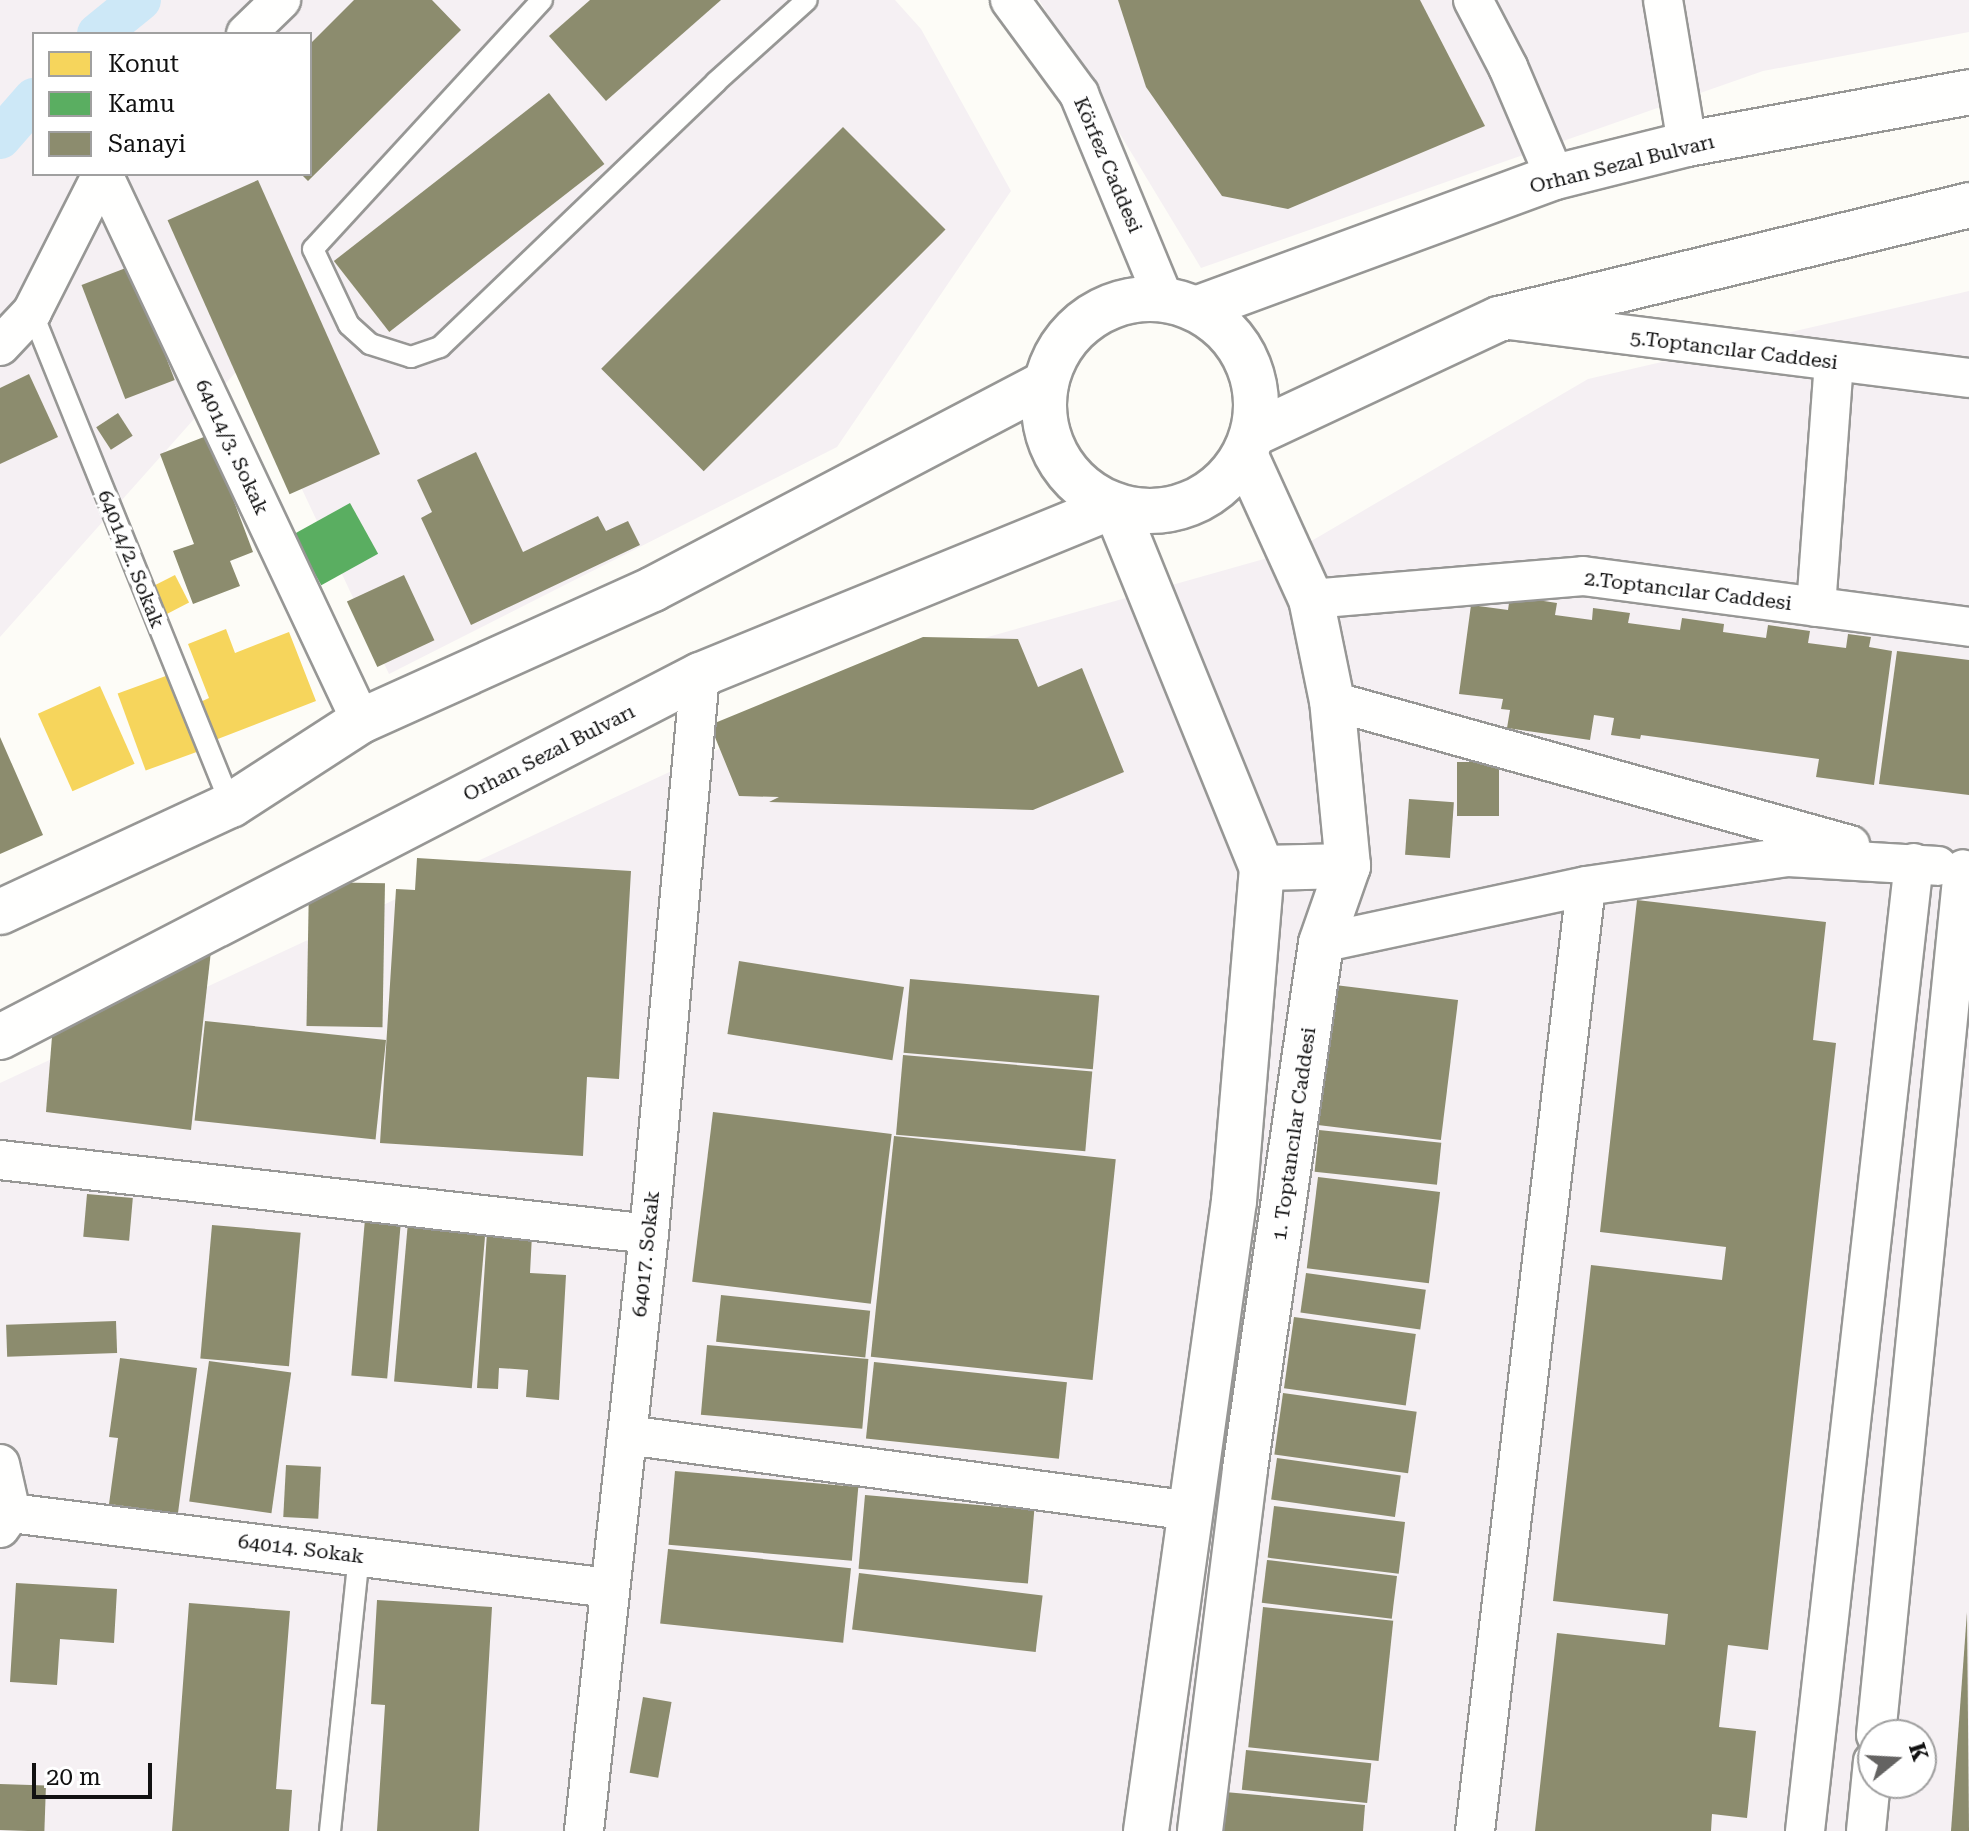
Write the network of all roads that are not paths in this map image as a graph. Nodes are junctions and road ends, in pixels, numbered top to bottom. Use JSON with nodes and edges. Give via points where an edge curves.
{"nodes":[{"id":1,"x":281,"y":0,"type":"edge"},
{"id":2,"x":542,"y":0,"type":"edge"},
{"id":3,"x":807,"y":0,"type":"edge"},
{"id":4,"x":1010,"y":0,"type":"edge"},
{"id":5,"x":1473,"y":0,"type":"edge"},
{"id":6,"x":1663,"y":0,"type":"edge"},
{"id":7,"x":248,"y":32,"type":"edge"},
{"id":8,"x":1969,"y":92,"type":"edge"},
{"id":9,"x":1687,"y":144,"type":"junction"},
{"id":10,"x":102,"y":176,"type":"edge"},
{"id":11,"x":104,"y":176,"type":"edge"},
{"id":12,"x":1555,"y":177,"type":"junction"},
{"id":13,"x":1969,"y":205,"type":"edge"},
{"id":14,"x":1180,"y":304,"type":"junction"},
{"id":15,"x":32,"y":312,"type":"junction"},
{"id":16,"x":1499,"y":319,"type":"junction"},
{"id":17,"x":0,"y":346,"type":"edge"},
{"id":18,"x":1834,"y":363,"type":"junction"},
{"id":19,"x":1969,"y":378,"type":"edge"},
{"id":20,"x":1046,"y":383,"type":"junction"},
{"id":21,"x":1249,"y":444,"type":"junction"},
{"id":22,"x":1115,"y":506,"type":"junction"},
{"id":23,"x":1311,"y":599,"type":"junction"},
{"id":24,"x":1816,"y":607,"type":"junction"},
{"id":25,"x":1969,"y":627,"type":"edge"},
{"id":26,"x":700,"y":675,"type":"junction"},
{"id":27,"x":1332,"y":701,"type":"junction"},
{"id":28,"x":361,"y":721,"type":"junction"},
{"id":29,"x":231,"y":805,"type":"junction"},
{"id":30,"x":1914,"y":863,"type":"junction"},
{"id":31,"x":1348,"y":866,"type":"junction"},
{"id":32,"x":1262,"y":868,"type":"junction"},
{"id":33,"x":1966,"y":869,"type":"edge"},
{"id":34,"x":1586,"y":886,"type":"junction"},
{"id":35,"x":0,"y":912,"type":"edge"},
{"id":36,"x":1321,"y":943,"type":"junction"},
{"id":37,"x":0,"y":1037,"type":"edge"},
{"id":38,"x":0,"y":1160,"type":"edge"},
{"id":39,"x":649,"y":1234,"type":"junction"},
{"id":40,"x":627,"y":1435,"type":"junction"},
{"id":41,"x":0,"y":1464,"type":"edge"},
{"id":42,"x":1191,"y":1511,"type":"junction"},
{"id":43,"x":6,"y":1520,"type":"edge"},
{"id":44,"x":359,"y":1556,"type":"junction"},
{"id":45,"x":609,"y":1588,"type":"junction"},
{"id":46,"x":1878,"y":1719,"type":"edge"},
{"id":47,"x":1869,"y":1799,"type":"edge"},
{"id":48,"x":330,"y":1831,"type":"edge"},
{"id":49,"x":584,"y":1831,"type":"edge"},
{"id":50,"x":1146,"y":1831,"type":"edge"},
{"id":51,"x":1200,"y":1831,"type":"edge"},
{"id":52,"x":1475,"y":1831,"type":"edge"},
{"id":53,"x":1805,"y":1831,"type":"edge"},
{"id":54,"x":1866,"y":1831,"type":"edge"}],
"edges":[{"from":1,"to":7,"type":"street"},
{"from":2,"to":3,"type":"lane","via":[[313,249],[349,325],[370,344],[411,357],[440,347]]},
{"from":4,"to":14,"type":"street","name":"Körfez Caddesi","via":[[1079,94]]},
{"from":5,"to":12,"type":"street"},
{"from":6,"to":9,"type":"street"},
{"from":8,"to":9,"type":"street","name":"Orhan Sezal Bulvarı"},
{"from":9,"to":12,"type":"street","name":"Orhan Sezal Bulvarı"},
{"from":10,"to":15,"type":"street"},
{"from":11,"to":28,"type":"street","name":"64014/3. Sokak"},
{"from":12,"to":14,"type":"street","name":"Orhan Sezal Bulvarı"},
{"from":13,"to":16,"type":"street","name":"Orhan Sezal Bulvarı"},
{"from":14,"to":20,"type":"street","name":"Orhan Sezal Bulvarı","via":[[1132,299],[1093,315],[1057,353]]},
{"from":14,"to":21,"type":"street","via":[[1224,328],[1243,353],[1254,381],[1256,413]]},
{"from":15,"to":17,"type":"street"},
{"from":15,"to":29,"type":"lane","name":"64014/2. Sokak"},
{"from":16,"to":18,"type":"street","name":"5.Toptancılar Caddesi"},
{"from":16,"to":21,"type":"street","name":"Orhan Sezal Bulvarı"},
{"from":18,"to":19,"type":"street","name":"5.Toptancılar Caddesi"},
{"from":18,"to":24,"type":"street"},
{"from":20,"to":22,"type":"street","name":"Orhan Sezal Bulvarı","via":[[1044,414],[1051,444],[1066,471],[1088,492]]},
{"from":20,"to":28,"type":"street","via":[[653,589]]},
{"from":21,"to":22,"type":"street","name":"Orhan Sezal Bulvarı","via":[[1227,479],[1203,498],[1175,509],[1145,512]]},
{"from":21,"to":23,"type":"street","name":"1. Toptancılar Caddesi"},
{"from":22,"to":26,"type":"street","name":"Orhan Sezal Bulvarı"},
{"from":22,"to":32,"type":"street"},
{"from":23,"to":24,"type":"street","name":"2.Toptancılar Caddesi","via":[[1583,576]]},
{"from":23,"to":27,"type":"street","name":"1. Toptancılar Caddesi"},
{"from":24,"to":25,"type":"street","name":"2.Toptancılar Caddesi"},
{"from":26,"to":37,"type":"street","name":"Orhan Sezal Bulvarı"},
{"from":26,"to":39,"type":"street","name":"64017. Sokak"},
{"from":27,"to":30,"type":"street"},
{"from":27,"to":31,"type":"street","name":"1. Toptancılar Caddesi"},
{"from":28,"to":29,"type":"street"},
{"from":29,"to":35,"type":"street"},
{"from":30,"to":33,"type":"street"},
{"from":30,"to":34,"type":"street","via":[[1788,857]]},
{"from":30,"to":53,"type":"street"},
{"from":31,"to":32,"type":"street"},
{"from":31,"to":36,"type":"street","name":"1. Toptancılar Caddesi"},
{"from":32,"to":42,"type":"street","via":[[1234,1201]]},
{"from":33,"to":46,"type":"street"},
{"from":34,"to":36,"type":"street"},
{"from":34,"to":52,"type":"street"},
{"from":36,"to":51,"type":"street","name":"1. Toptancılar Caddesi","via":[[1245,1469]]},
{"from":38,"to":39,"type":"street"},
{"from":39,"to":40,"type":"street","name":"64017. Sokak"},
{"from":40,"to":42,"type":"street"},
{"from":40,"to":45,"type":"street","name":"64017. Sokak"},
{"from":41,"to":43,"type":"street"},
{"from":42,"to":50,"type":"street"},
{"from":43,"to":44,"type":"street","name":"64014. Sokak"},
{"from":44,"to":45,"type":"street","name":"64014. Sokak"},
{"from":44,"to":48,"type":"lane"},
{"from":45,"to":49,"type":"street","name":"64017. Sokak"},
{"from":47,"to":54,"type":"street"}]}
